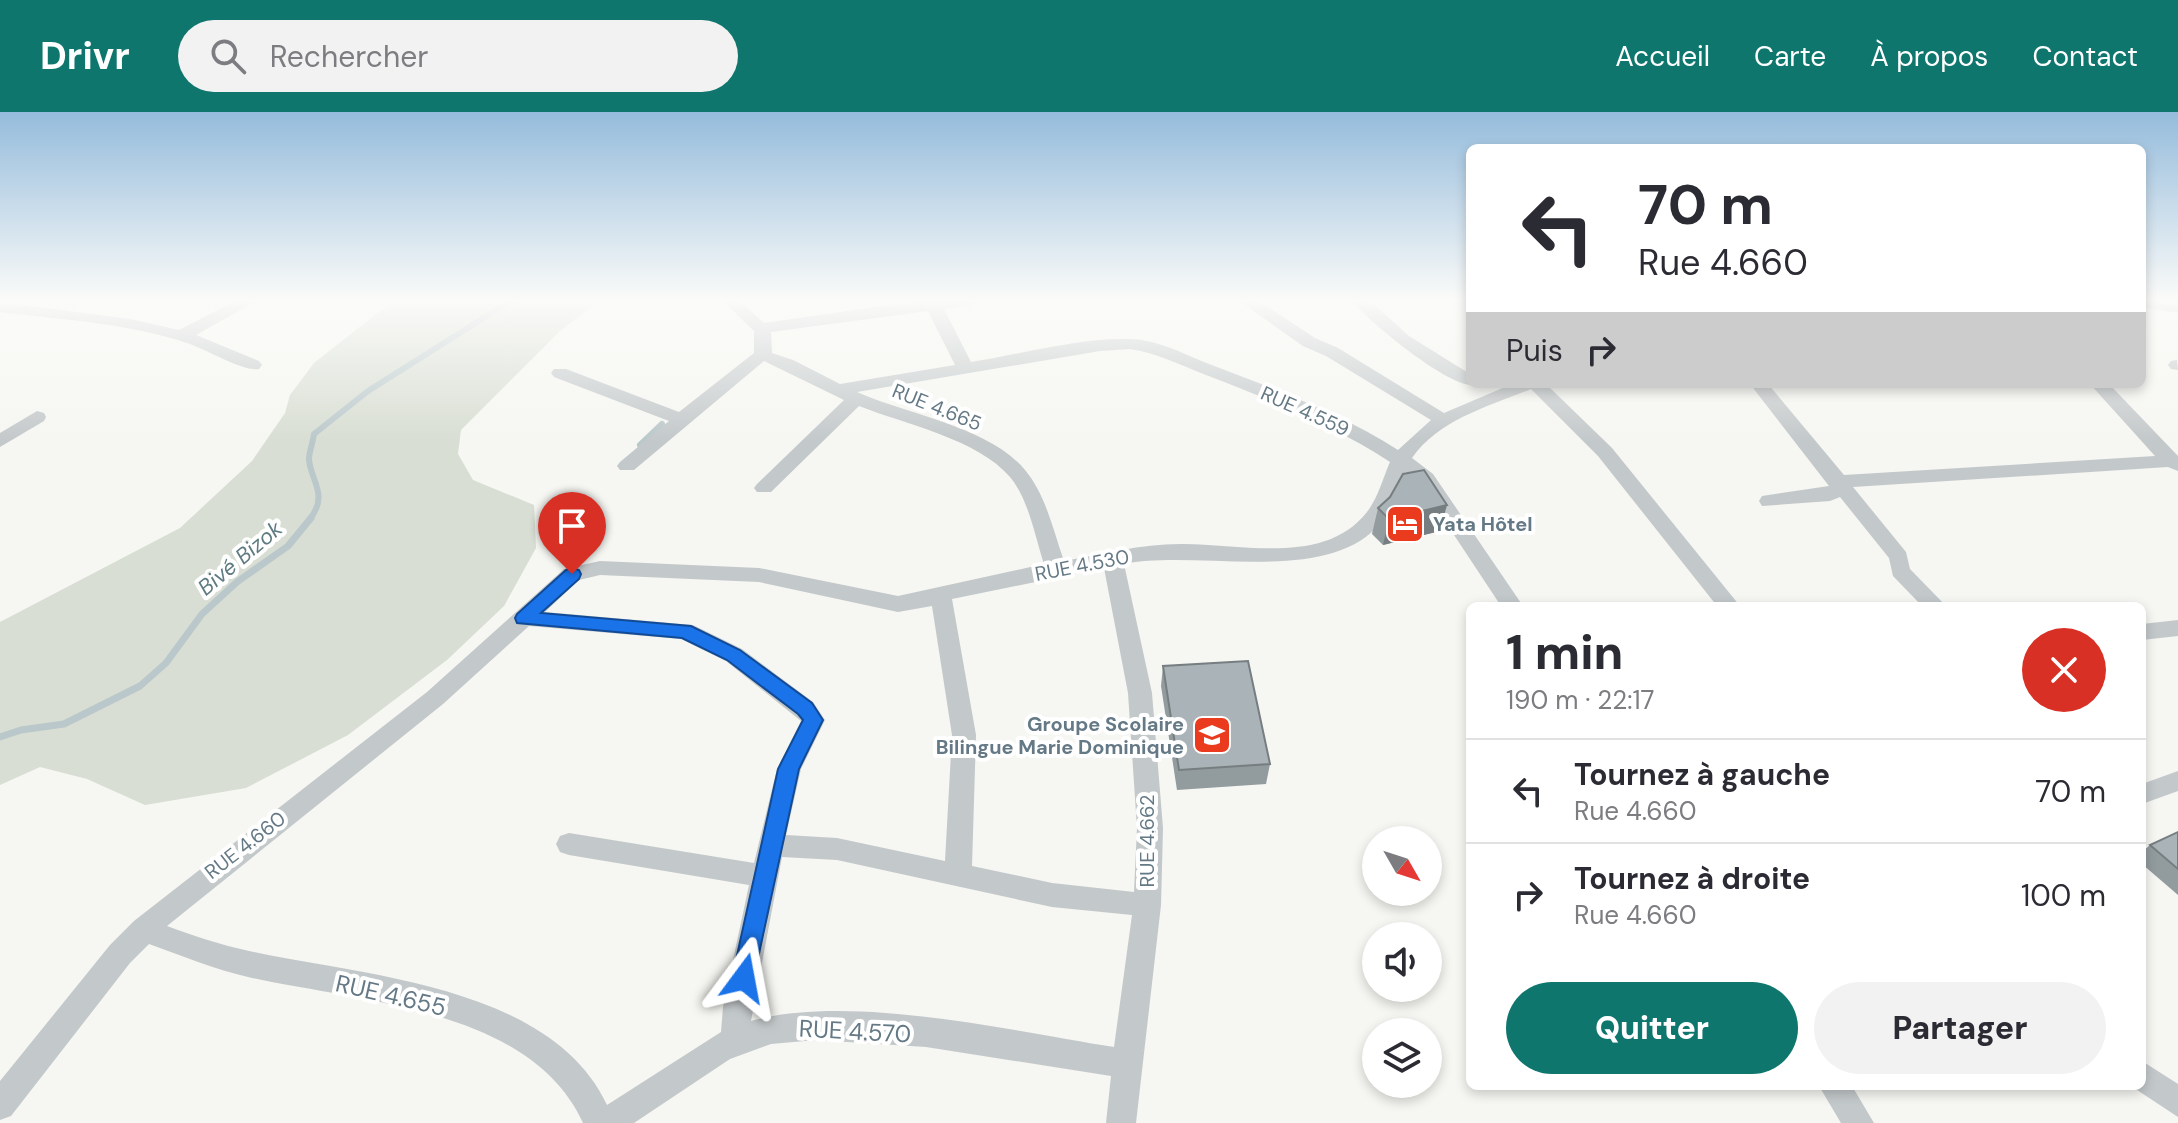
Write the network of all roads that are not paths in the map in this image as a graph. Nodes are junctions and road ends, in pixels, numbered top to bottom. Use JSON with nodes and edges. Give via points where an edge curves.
{"nodes":[{"id":1,"x":222,"y":347,"type":"edge"},
{"id":2,"x":763,"y":347,"type":"edge"},
{"id":3,"x":955,"y":347,"type":"edge"},
{"id":4,"x":1092,"y":347,"type":"edge"},
{"id":5,"x":1150,"y":347,"type":"edge"},
{"id":6,"x":1321,"y":347,"type":"edge"},
{"id":7,"x":1414,"y":347,"type":"edge"},
{"id":8,"x":763,"y":356,"type":"junction"},
{"id":9,"x":253,"y":365,"type":"dead end"},
{"id":10,"x":965,"y":367,"type":"junction"},
{"id":11,"x":560,"y":373,"type":"dead end"},
{"id":12,"x":1466,"y":380,"type":"edge"},
{"id":13,"x":1479,"y":388,"type":"edge"},
{"id":14,"x":1526,"y":388,"type":"edge"},
{"id":15,"x":1538,"y":388,"type":"edge"},
{"id":16,"x":1762,"y":388,"type":"edge"},
{"id":17,"x":2103,"y":388,"type":"edge"},
{"id":18,"x":837,"y":390,"type":"junction"},
{"id":19,"x":1495,"y":398,"type":"junction"},
{"id":20,"x":856,"y":399,"type":"junction"},
{"id":21,"x":37,"y":417,"type":"dead end"},
{"id":22,"x":682,"y":420,"type":"junction"},
{"id":23,"x":1445,"y":421,"type":"junction"},
{"id":24,"x":0,"y":441,"type":"edge"},
{"id":25,"x":1401,"y":460,"type":"junction"},
{"id":26,"x":2175,"y":464,"type":"edge"},
{"id":27,"x":627,"y":466,"type":"dead end"},
{"id":28,"x":1838,"y":482,"type":"junction"},
{"id":29,"x":764,"y":488,"type":"dead end"},
{"id":30,"x":1769,"y":501,"type":"dead end"},
{"id":31,"x":1113,"y":560,"type":"junction"},
{"id":32,"x":1057,"y":570,"type":"junction"},
{"id":33,"x":572,"y":574,"type":"joint"},
{"id":34,"x":941,"y":596,"type":"junction"},
{"id":35,"x":1509,"y":602,"type":"edge"},
{"id":36,"x":1726,"y":602,"type":"edge"},
{"id":37,"x":1931,"y":602,"type":"edge"},
{"id":38,"x":524,"y":618,"type":"junction"},
{"id":39,"x":2178,"y":628,"type":"edge"},
{"id":40,"x":2146,"y":632,"type":"edge"},
{"id":41,"x":2178,"y":781,"type":"edge"},
{"id":42,"x":2146,"y":793,"type":"edge"},
{"id":43,"x":569,"y":844,"type":"dead end"},
{"id":44,"x":773,"y":845,"type":"junction"},
{"id":45,"x":958,"y":875,"type":"junction"},
{"id":46,"x":764,"y":876,"type":"junction"},
{"id":47,"x":1147,"y":905,"type":"junction"},
{"id":48,"x":144,"y":930,"type":"junction"},
{"id":49,"x":735,"y":1040,"type":"junction"},
{"id":50,"x":1126,"y":1064,"type":"junction"},
{"id":51,"x":2146,"y":1079,"type":"edge"},
{"id":52,"x":1837,"y":1090,"type":"edge"},
{"id":53,"x":2178,"y":1102,"type":"edge"},
{"id":54,"x":0,"y":1105,"type":"edge"},
{"id":55,"x":599,"y":1123,"type":"edge"},
{"id":56,"x":607,"y":1123,"type":"edge"},
{"id":57,"x":1121,"y":1123,"type":"edge"},
{"id":58,"x":1859,"y":1123,"type":"edge"}],
"edges":[{"from":1,"to":9,"type":"street"},
{"from":2,"to":8,"type":"street"},
{"from":3,"to":10,"type":"street"},
{"from":4,"to":10,"type":"street","name":"RUE 4.559"},
{"from":5,"to":25,"type":"street","name":"RUE 4.559","via":[[1365,437]]},
{"from":6,"to":23,"type":"street"},
{"from":7,"to":12,"type":"street"},
{"from":8,"to":18,"type":"street","name":"RUE 4.665","via":[[780,359]]},
{"from":8,"to":22,"type":"street"},
{"from":10,"to":18,"type":"street","name":"RUE 4.559"},
{"from":11,"to":22,"type":"street"},
{"from":13,"to":19,"type":"street"},
{"from":14,"to":19,"type":"street","name":"RUE 4.530"},
{"from":15,"to":36,"type":"street","via":[[1605,452]]},
{"from":16,"to":28,"type":"street"},
{"from":17,"to":26,"type":"street"},
{"from":18,"to":20,"type":"street","name":"RUE 4.665"},
{"from":19,"to":23,"type":"street","name":"RUE 4.530"},
{"from":20,"to":29,"type":"street"},
{"from":20,"to":32,"type":"street","name":"RUE 4.665","via":[[948,433],[1017,472]]},
{"from":21,"to":24,"type":"street"},
{"from":22,"to":27,"type":"street"},
{"from":23,"to":25,"type":"street","name":"RUE 4.530","via":[[1420,436]]},
{"from":25,"to":31,"type":"street","name":"RUE 4.530","via":[[1385,504],[1358,532],[1329,546],[1252,555],[1160,551]]},
{"from":25,"to":35,"type":"street","name":"RUE 4.559","via":[[1426,478]]},
{"from":26,"to":28,"type":"street"},
{"from":28,"to":30,"type":"street","via":[[1840,488],[1830,495]]},
{"from":28,"to":37,"type":"street","via":[[1899,557],[1900,571]]},
{"from":31,"to":32,"type":"street","name":"RUE 4.530"},
{"from":31,"to":47,"type":"street","name":"RUE 4.662","via":[[1140,693],[1150,828]]},
{"from":32,"to":34,"type":"street","name":"RUE 4.530"},
{"from":33,"to":34,"type":"street","name":"RUE 4.530","via":[[600,568],[734,573],[898,604]]},
{"from":33,"to":38,"type":"street","name":"RUE 4.660"},
{"from":34,"to":45,"type":"street","via":[[964,735]]},
{"from":38,"to":44,"type":"street","via":[[685,631],[734,655],[805,708],[813,720],[789,769]]},
{"from":38,"to":48,"type":"street","name":"RUE 4.660","via":[[435,698]]},
{"from":39,"to":40,"type":"street"},
{"from":41,"to":42,"type":"street"},
{"from":43,"to":46,"type":"street"},
{"from":44,"to":45,"type":"street","via":[[837,849]]},
{"from":44,"to":46,"type":"street"},
{"from":45,"to":47,"type":"street","via":[[1052,895]]},
{"from":46,"to":49,"type":"street"},
{"from":47,"to":50,"type":"street","name":"RUE 4.662"},
{"from":48,"to":54,"type":"street","name":"RUE 4.660"},
{"from":48,"to":55,"type":"street","name":"RUE 4.655","via":[[245,964],[470,1013],[536,1045],[564,1066],[587,1093]]},
{"from":49,"to":50,"type":"street","name":"RUE 4.570","via":[[790,1027],[843,1026]]},
{"from":49,"to":56,"type":"street","name":"RUE 4.570"},
{"from":50,"to":57,"type":"street","name":"RUE 4.662"},
{"from":51,"to":53,"type":"street"},
{"from":52,"to":58,"type":"street"}]}
